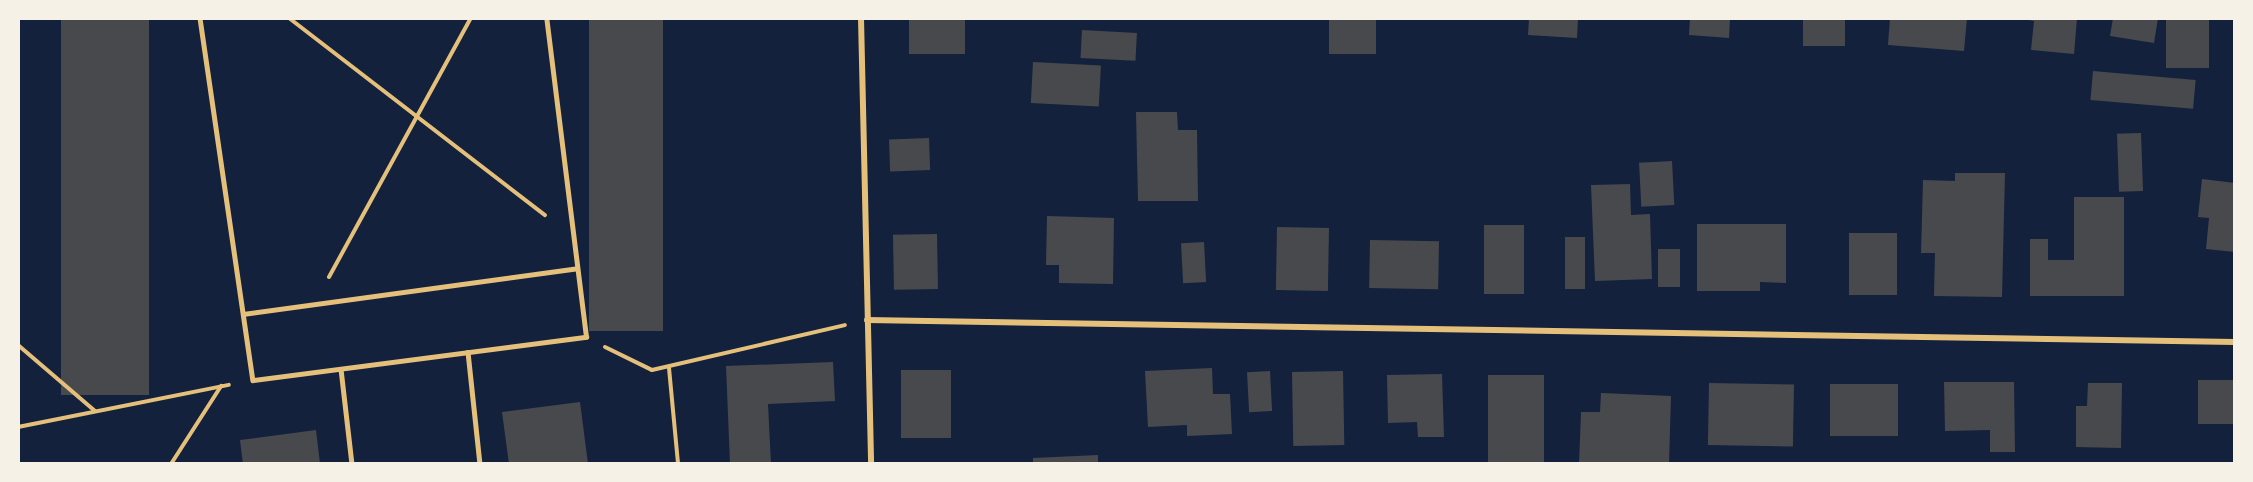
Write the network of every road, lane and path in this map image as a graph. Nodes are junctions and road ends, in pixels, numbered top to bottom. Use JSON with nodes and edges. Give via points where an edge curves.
{"nodes":[{"id":1,"x":200,"y":18,"type":"edge"},
{"id":2,"x":289,"y":18,"type":"edge"},
{"id":3,"x":471,"y":18,"type":"edge"},
{"id":4,"x":546,"y":18,"type":"edge"},
{"id":5,"x":861,"y":18,"type":"edge"},
{"id":6,"x":417,"y":117,"type":"junction"},
{"id":7,"x":573,"y":236,"type":"junction"},
{"id":8,"x":577,"y":268,"type":"junction"},
{"id":9,"x":314,"y":304,"type":"junction"},
{"id":10,"x":243,"y":314,"type":"junction"},
{"id":11,"x":867,"y":320,"type":"junction"},
{"id":12,"x":586,"y":337,"type":"junction"},
{"id":13,"x":2235,"y":342,"type":"edge"},
{"id":14,"x":18,"y":345,"type":"edge"},
{"id":15,"x":468,"y":352,"type":"junction"},
{"id":16,"x":669,"y":368,"type":"junction"},
{"id":17,"x":341,"y":369,"type":"junction"},
{"id":18,"x":253,"y":380,"type":"junction"},
{"id":19,"x":221,"y":386,"type":"junction"},
{"id":20,"x":96,"y":411,"type":"junction"},
{"id":21,"x":18,"y":427,"type":"edge"},
{"id":22,"x":171,"y":464,"type":"edge"},
{"id":23,"x":352,"y":464,"type":"edge"},
{"id":24,"x":480,"y":464,"type":"edge"},
{"id":25,"x":678,"y":464,"type":"edge"},
{"id":26,"x":871,"y":464,"type":"edge"}],
"edges":[{"from":1,"to":10,"type":"lane"},
{"from":2,"to":6,"type":"path"},
{"from":3,"to":6,"type":"path"},
{"from":4,"to":7,"type":"lane"},
{"from":5,"to":11,"type":"street"},
{"from":6,"to":7,"type":"path"},
{"from":6,"to":9,"type":"path"},
{"from":7,"to":8,"type":"lane"},
{"from":8,"to":9,"type":"lane"},
{"from":8,"to":12,"type":"lane"},
{"from":9,"to":10,"type":"lane"},
{"from":10,"to":18,"type":"lane"},
{"from":11,"to":13,"type":"street"},
{"from":11,"to":16,"type":"path"},
{"from":11,"to":26,"type":"street"},
{"from":12,"to":15,"type":"lane"},
{"from":12,"to":16,"type":"path","via":[[652,370]]},
{"from":14,"to":20,"type":"path"},
{"from":15,"to":17,"type":"lane"},
{"from":15,"to":24,"type":"lane"},
{"from":16,"to":25,"type":"path"},
{"from":17,"to":18,"type":"lane"},
{"from":17,"to":23,"type":"lane"},
{"from":18,"to":19,"type":"path"},
{"from":19,"to":20,"type":"path"},
{"from":19,"to":22,"type":"path"},
{"from":20,"to":21,"type":"path"}]}
